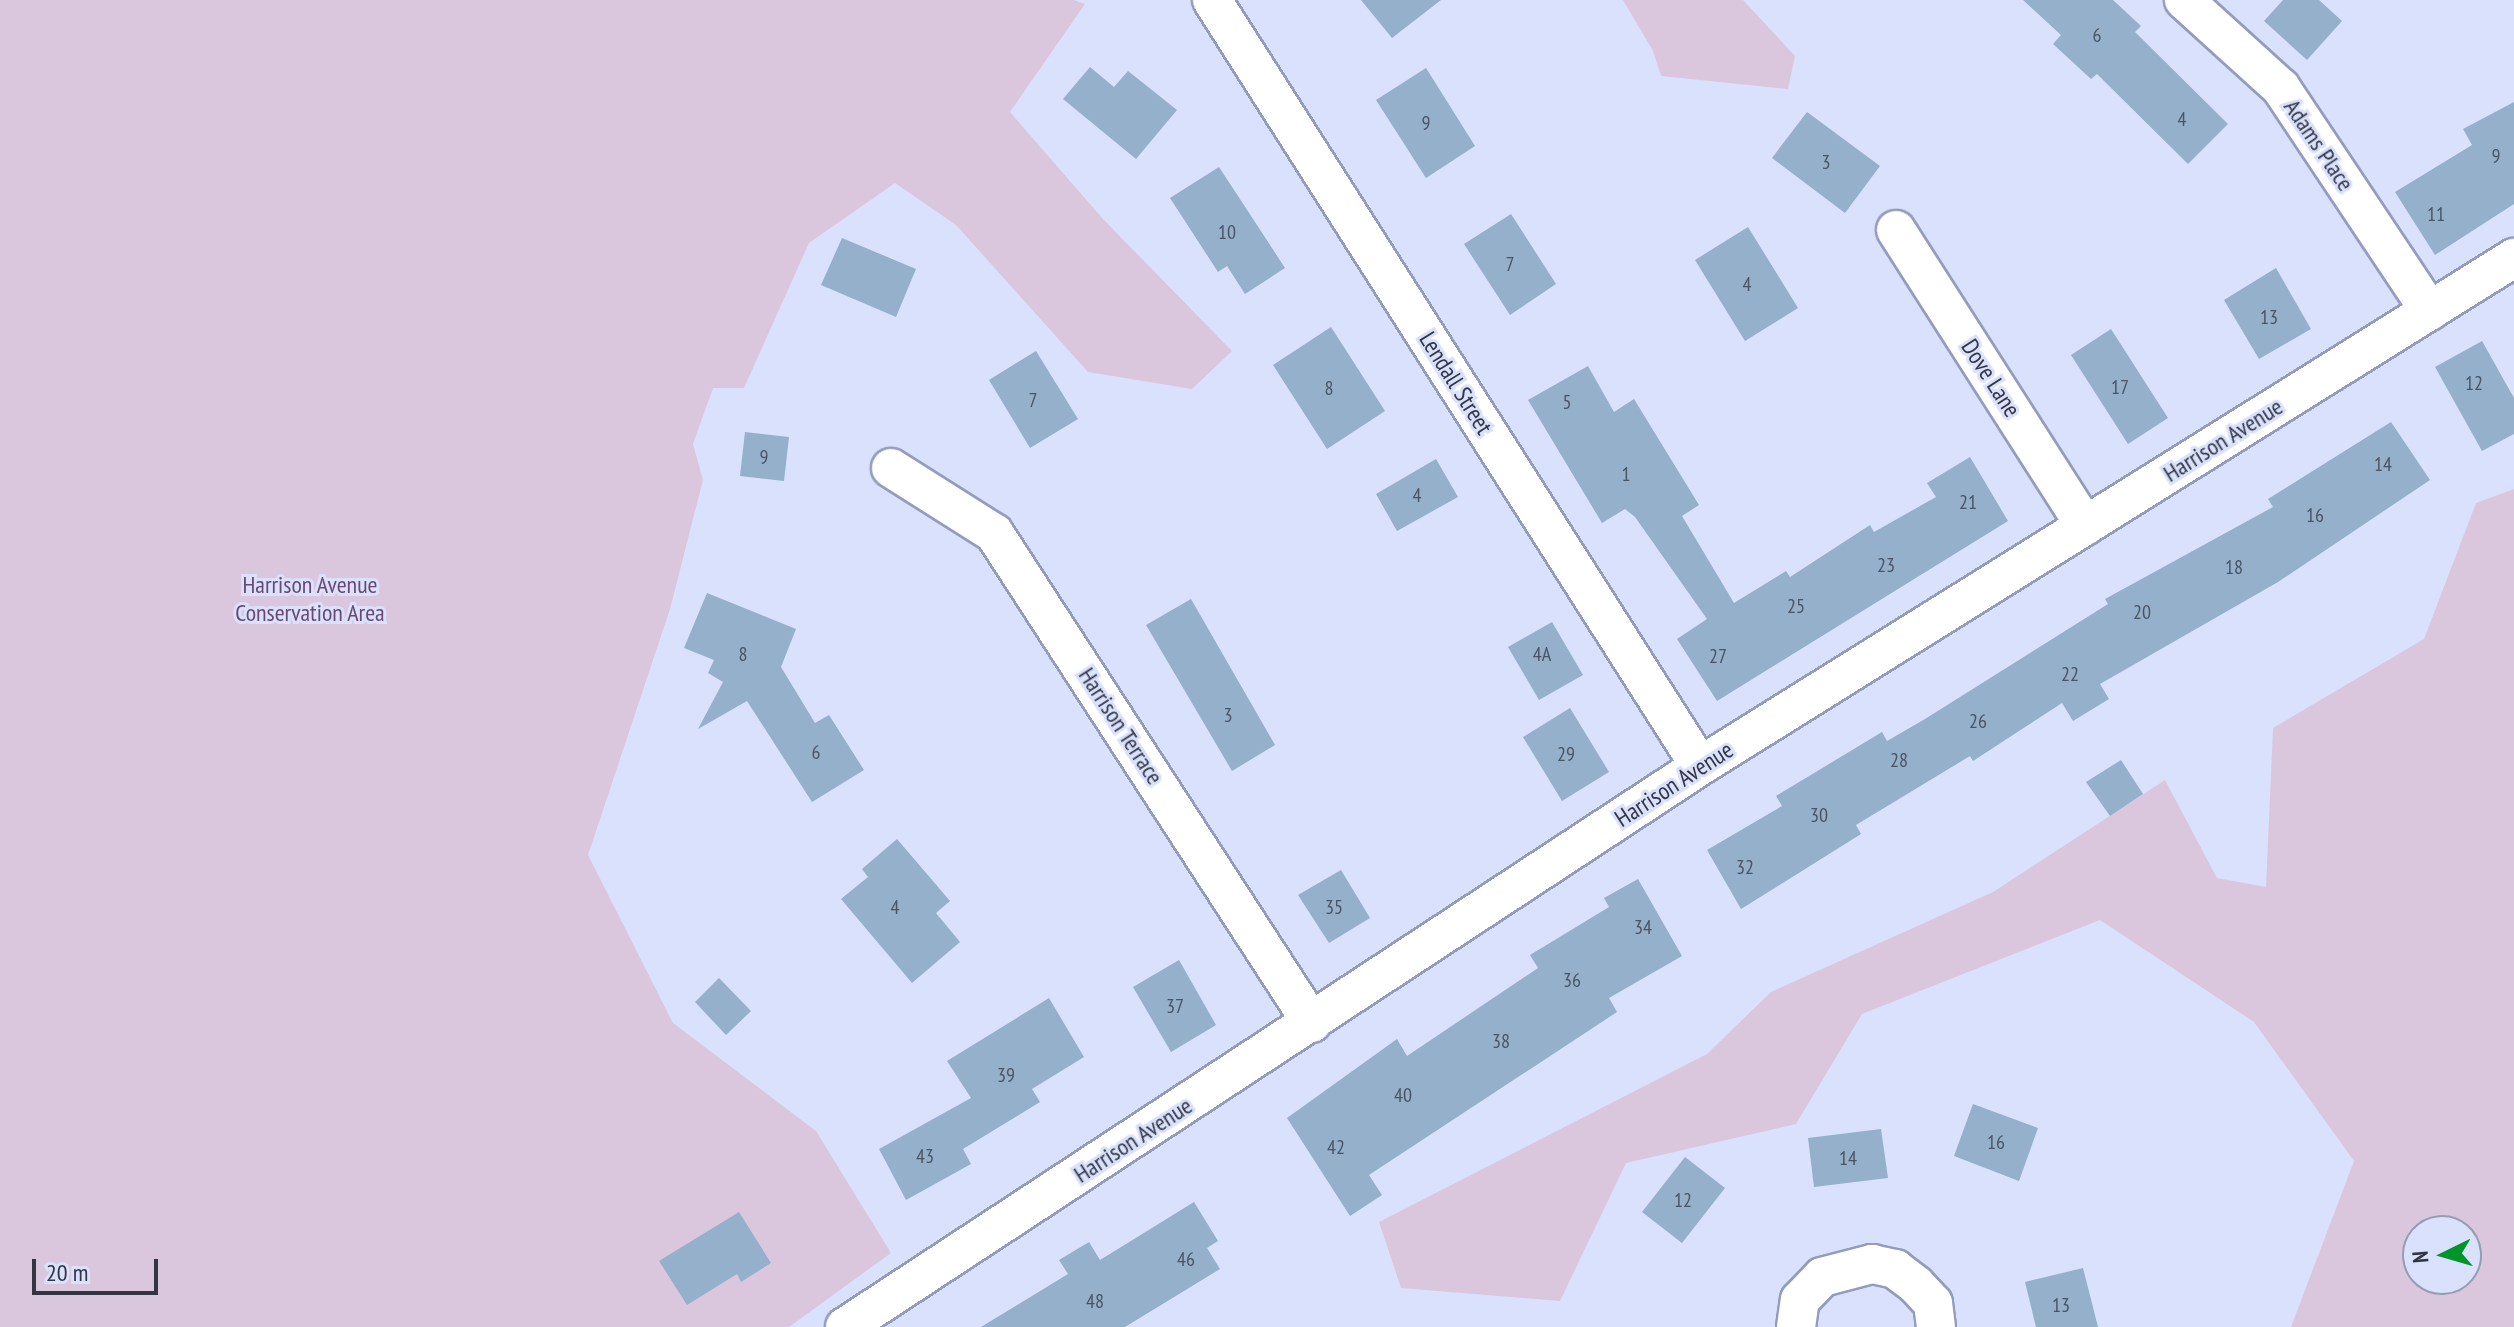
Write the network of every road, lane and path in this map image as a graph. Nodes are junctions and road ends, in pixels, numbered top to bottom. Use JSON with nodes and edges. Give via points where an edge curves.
{"nodes":[{"id":1,"x":1212,"y":0,"type":"edge"},
{"id":2,"x":2184,"y":0,"type":"edge"},
{"id":3,"x":1896,"y":230,"type":"dead end"},
{"id":4,"x":2514,"y":258,"type":"edge"},
{"id":5,"x":2430,"y":311,"type":"junction"},
{"id":6,"x":891,"y":468,"type":"dead end"},
{"id":7,"x":2085,"y":526,"type":"junction"},
{"id":8,"x":1700,"y":766,"type":"junction"},
{"id":9,"x":1312,"y":1023,"type":"junction"},
{"id":10,"x":845,"y":1327,"type":"edge"},
{"id":11,"x":1796,"y":1327,"type":"edge"},
{"id":12,"x":1936,"y":1327,"type":"edge"}],
"edges":[{"from":1,"to":8,"type":"street","name":"Lendall Street"},
{"from":2,"to":5,"type":"street","name":"Adams Place","via":[[2281,88]]},
{"from":3,"to":7,"type":"street","name":"Dove Lane"},
{"from":4,"to":5,"type":"street","name":"Harrison Avenue"},
{"from":5,"to":7,"type":"street","name":"Harrison Avenue"},
{"from":6,"to":9,"type":"street","name":"Harrison Terrace","via":[[994,533]]},
{"from":7,"to":8,"type":"street","name":"Harrison Avenue"},
{"from":8,"to":9,"type":"street","name":"Harrison Avenue"},
{"from":9,"to":10,"type":"street","name":"Harrison Avenue"},
{"from":11,"to":12,"type":"street","via":[[1800,1300],[1822,1277],[1872,1264],[1895,1269],[1916,1285],[1933,1303]]}]}
